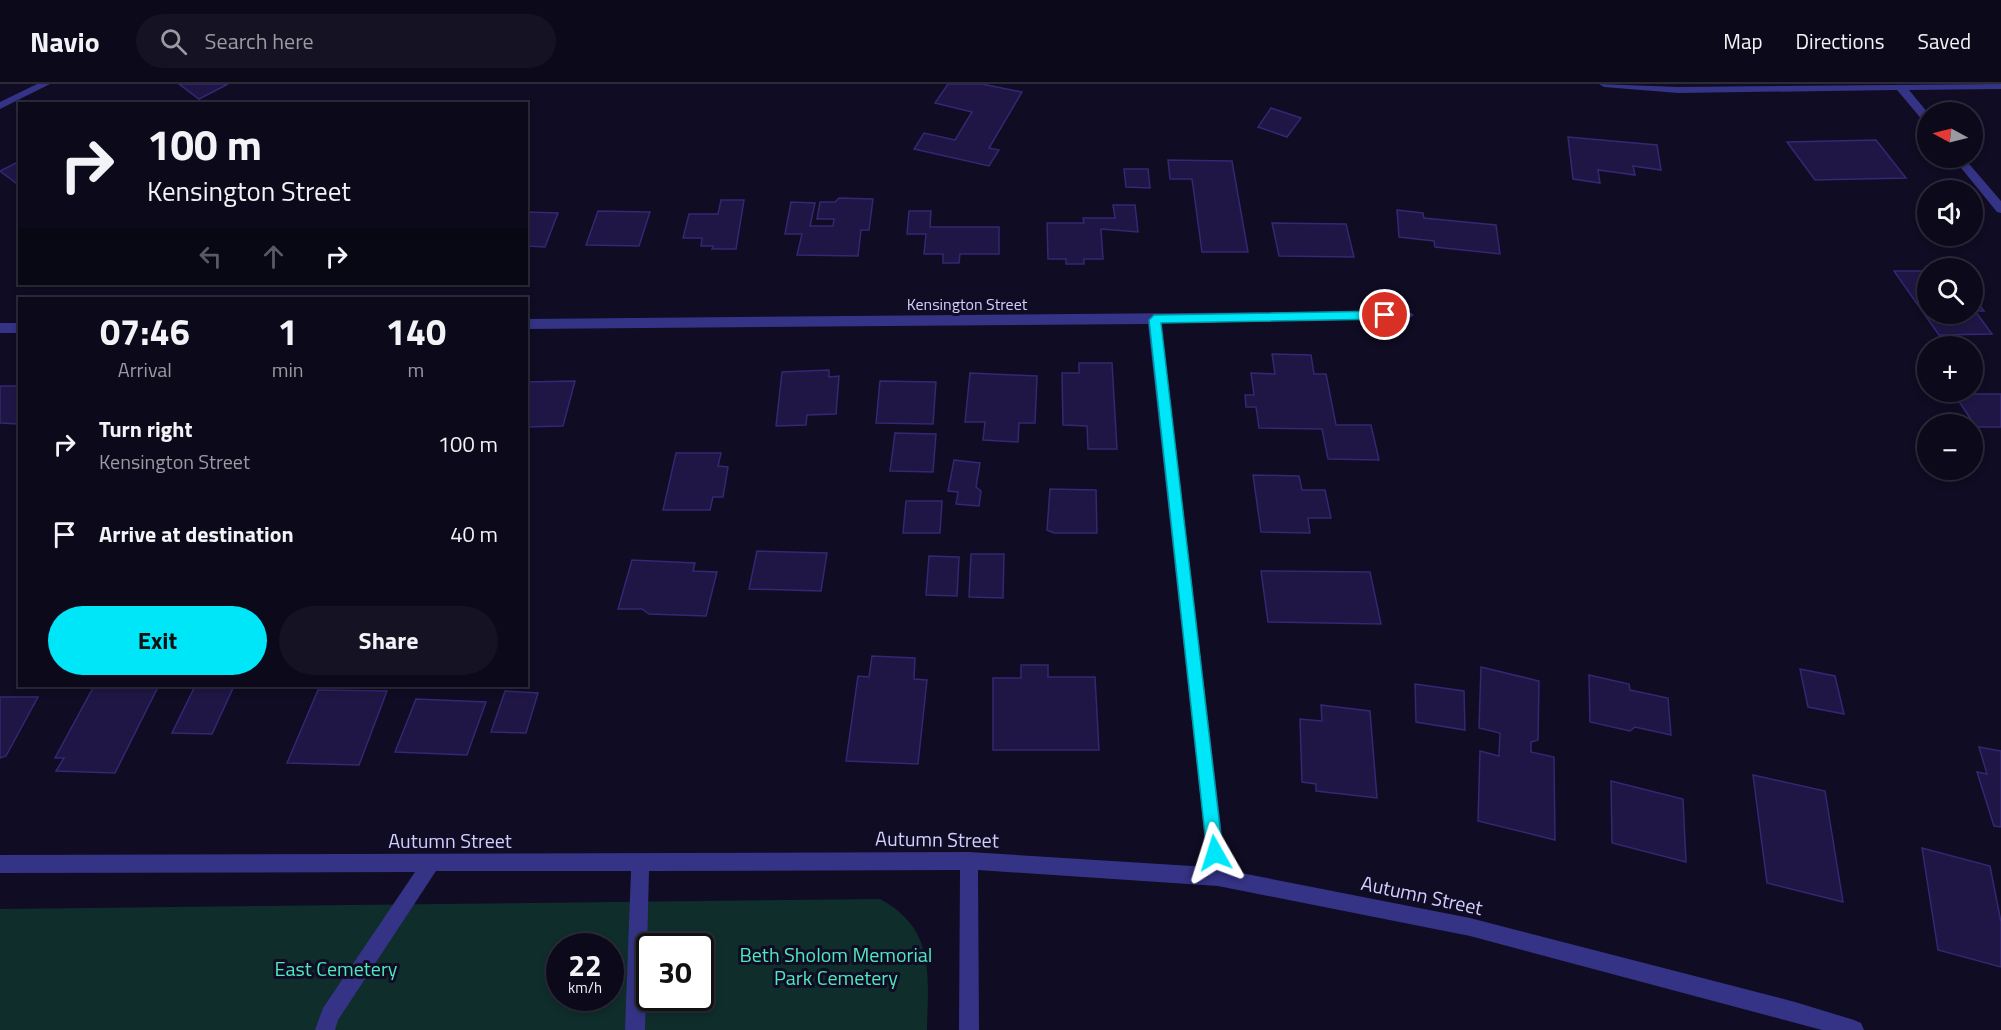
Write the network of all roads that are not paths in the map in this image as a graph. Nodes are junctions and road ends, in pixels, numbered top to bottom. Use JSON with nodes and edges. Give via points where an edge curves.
{"nodes":[{"id":1,"x":45,"y":84,"type":"edge"},
{"id":2,"x":1604,"y":84,"type":"edge"},
{"id":3,"x":2001,"y":86,"type":"edge"},
{"id":4,"x":1901,"y":88,"type":"junction"},
{"id":5,"x":0,"y":106,"type":"edge"},
{"id":6,"x":1917,"y":107,"type":"edge"},
{"id":7,"x":1966,"y":168,"type":"edge"},
{"id":8,"x":2001,"y":209,"type":"edge"},
{"id":9,"x":1408,"y":315,"type":"dead end"},
{"id":10,"x":1154,"y":320,"type":"junction"},
{"id":11,"x":528,"y":324,"type":"edge"},
{"id":12,"x":0,"y":328,"type":"edge"},
{"id":13,"x":18,"y":328,"type":"edge"},
{"id":14,"x":969,"y":861,"type":"junction"},
{"id":15,"x":640,"y":862,"type":"junction"},
{"id":16,"x":431,"y":863,"type":"junction"},
{"id":17,"x":0,"y":864,"type":"edge"},
{"id":18,"x":1218,"y":877,"type":"junction"},
{"id":19,"x":1799,"y":1021,"type":"edge"},
{"id":20,"x":325,"y":1030,"type":"edge"},
{"id":21,"x":635,"y":1030,"type":"edge"},
{"id":22,"x":969,"y":1030,"type":"edge"},
{"id":23,"x":1854,"y":1030,"type":"edge"}],
"edges":[{"from":1,"to":5,"type":"street"},
{"from":2,"to":4,"type":"street","via":[[1678,90]]},
{"from":3,"to":4,"type":"street"},
{"from":4,"to":6,"type":"street"},
{"from":7,"to":8,"type":"street"},
{"from":9,"to":10,"type":"street","name":"Kensington Street"},
{"from":10,"to":11,"type":"street","name":"Kensington Street"},
{"from":10,"to":18,"type":"street"},
{"from":12,"to":13,"type":"street"},
{"from":14,"to":15,"type":"street","name":"Autumn Street"},
{"from":14,"to":18,"type":"street","name":"Autumn Street"},
{"from":14,"to":22,"type":"street"},
{"from":15,"to":16,"type":"street","name":"Autumn Street"},
{"from":15,"to":21,"type":"street"},
{"from":16,"to":17,"type":"street","name":"Autumn Street"},
{"from":16,"to":20,"type":"street","via":[[330,1015]]},
{"from":18,"to":19,"type":"street","name":"Autumn Street","via":[[1470,927]]},
{"from":19,"to":23,"type":"street","name":"Autumn Street"}]}
